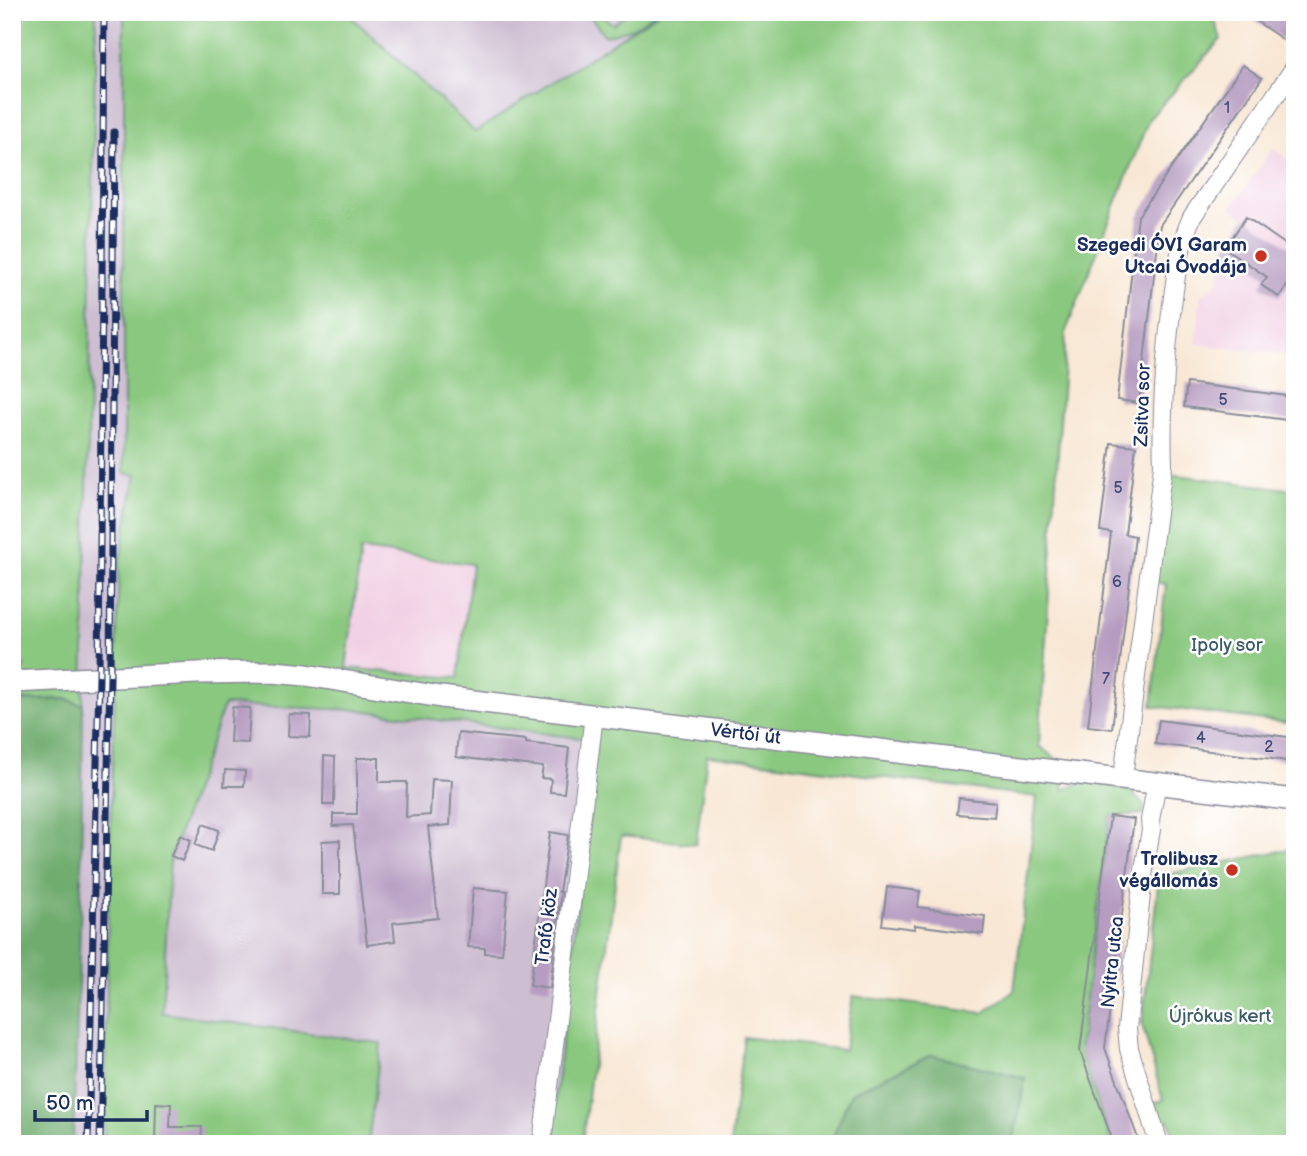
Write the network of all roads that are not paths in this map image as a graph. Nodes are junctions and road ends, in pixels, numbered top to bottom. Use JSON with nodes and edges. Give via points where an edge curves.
{"nodes":[{"id":1,"x":1294,"y":67,"type":"edge"},
{"id":2,"x":12,"y":682,"type":"edge"},
{"id":3,"x":594,"y":715,"type":"junction"},
{"id":4,"x":1123,"y":777,"type":"junction"},
{"id":5,"x":1157,"y":782,"type":"junction"},
{"id":6,"x":1295,"y":800,"type":"edge"},
{"id":7,"x":542,"y":1144,"type":"edge"},
{"id":8,"x":1159,"y":1144,"type":"edge"}],
"edges":[{"from":1,"to":4,"type":"street","name":"Zsitva sor","via":[[1192,217],[1178,259],[1161,420],[1163,466]]},
{"from":2,"to":3,"type":"street","name":"Vértói út","via":[[272,672]]},
{"from":3,"to":4,"type":"street","name":"Vértói út"},
{"from":3,"to":7,"type":"street","name":"Trafó köz"},
{"from":4,"to":5,"type":"street","name":"Vértói út"},
{"from":5,"to":6,"type":"street","name":"Vértói út"},
{"from":5,"to":8,"type":"street","name":"Nyitra utca","via":[[1127,1028],[1129,1049]]}]}
